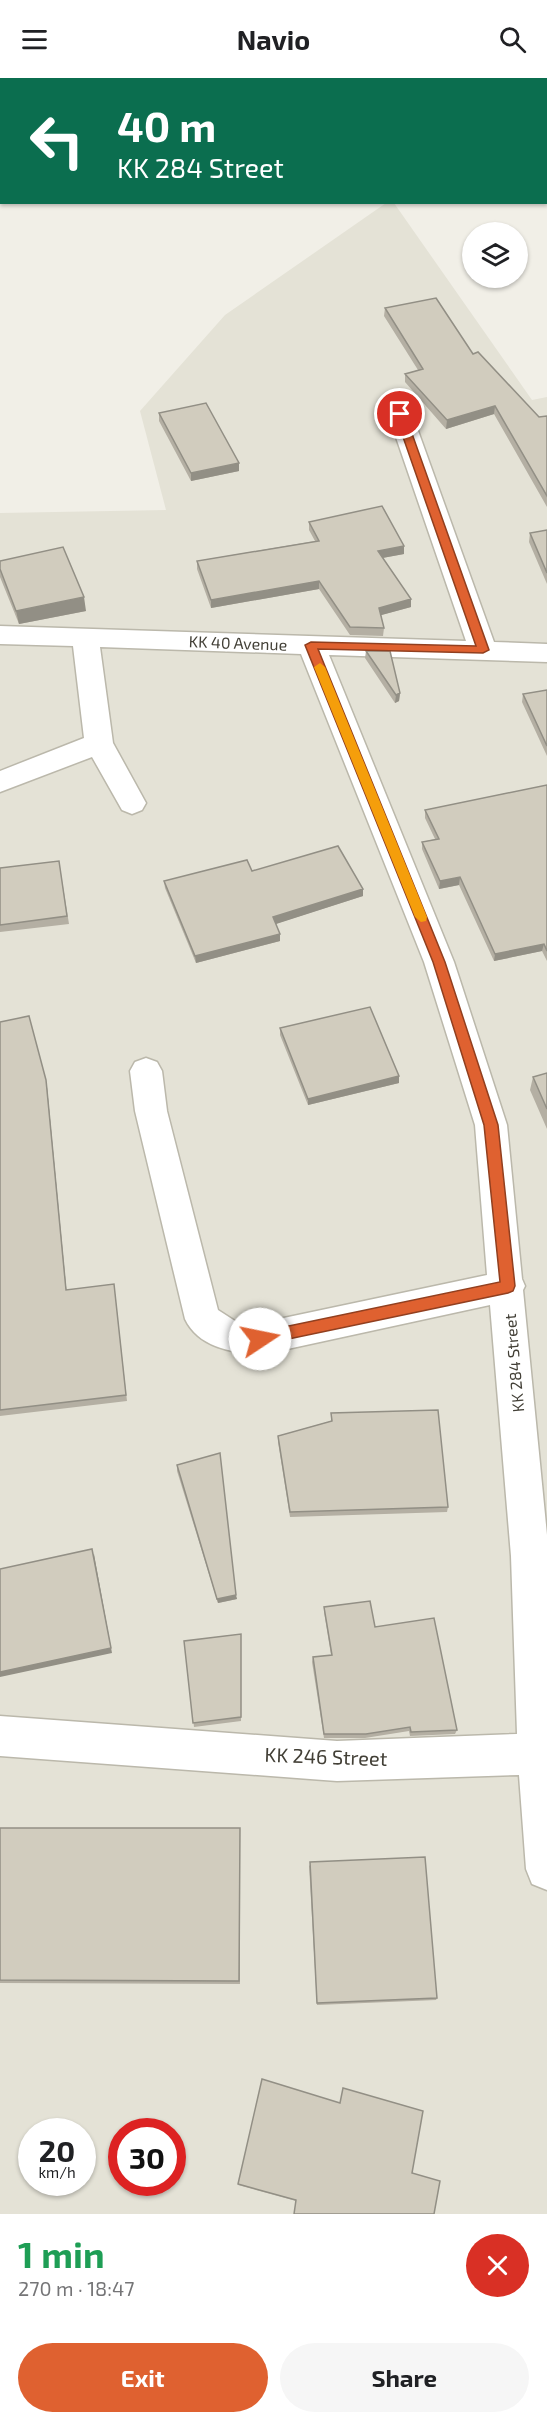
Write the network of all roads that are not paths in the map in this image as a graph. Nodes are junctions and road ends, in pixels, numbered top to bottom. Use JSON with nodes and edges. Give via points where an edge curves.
{"nodes":[{"id":1,"x":400,"y":414,"type":"dead end"},
{"id":2,"x":0,"y":635,"type":"edge"},
{"id":3,"x":86,"y":639,"type":"junction"},
{"id":4,"x":311,"y":645,"type":"junction"},
{"id":5,"x":483,"y":650,"type":"junction"},
{"id":6,"x":547,"y":653,"type":"edge"},
{"id":7,"x":99,"y":743,"type":"junction"},
{"id":8,"x":0,"y":782,"type":"edge"},
{"id":9,"x":132,"y":803,"type":"dead end"},
{"id":10,"x":146,"y":1071,"type":"dead end"},
{"id":11,"x":508,"y":1286,"type":"junction"},
{"id":12,"x":0,"y":1736,"type":"edge"},
{"id":13,"x":538,"y":1754,"type":"junction"},
{"id":14,"x":547,"y":1869,"type":"edge"}],
"edges":[{"from":1,"to":5,"type":"street"},
{"from":2,"to":3,"type":"street","name":"KK 40 Avenue"},
{"from":3,"to":4,"type":"street","name":"KK 40 Avenue"},
{"from":3,"to":7,"type":"street"},
{"from":4,"to":5,"type":"street","name":"KK 40 Avenue"},
{"from":4,"to":11,"type":"street","name":"KK 284 Street","via":[[439,962],[491,1125]]},
{"from":5,"to":6,"type":"street","name":"KK 40 Avenue"},
{"from":7,"to":8,"type":"street"},
{"from":7,"to":9,"type":"street"},
{"from":10,"to":11,"type":"street","via":[[151,1111],[203,1319],[229,1336],[260,1339]]},
{"from":11,"to":13,"type":"street","name":"KK 284 Street","via":[[531,1556]]},
{"from":12,"to":13,"type":"street","name":"KK 246 Street","via":[[337,1761]]},
{"from":13,"to":14,"type":"street"}]}
